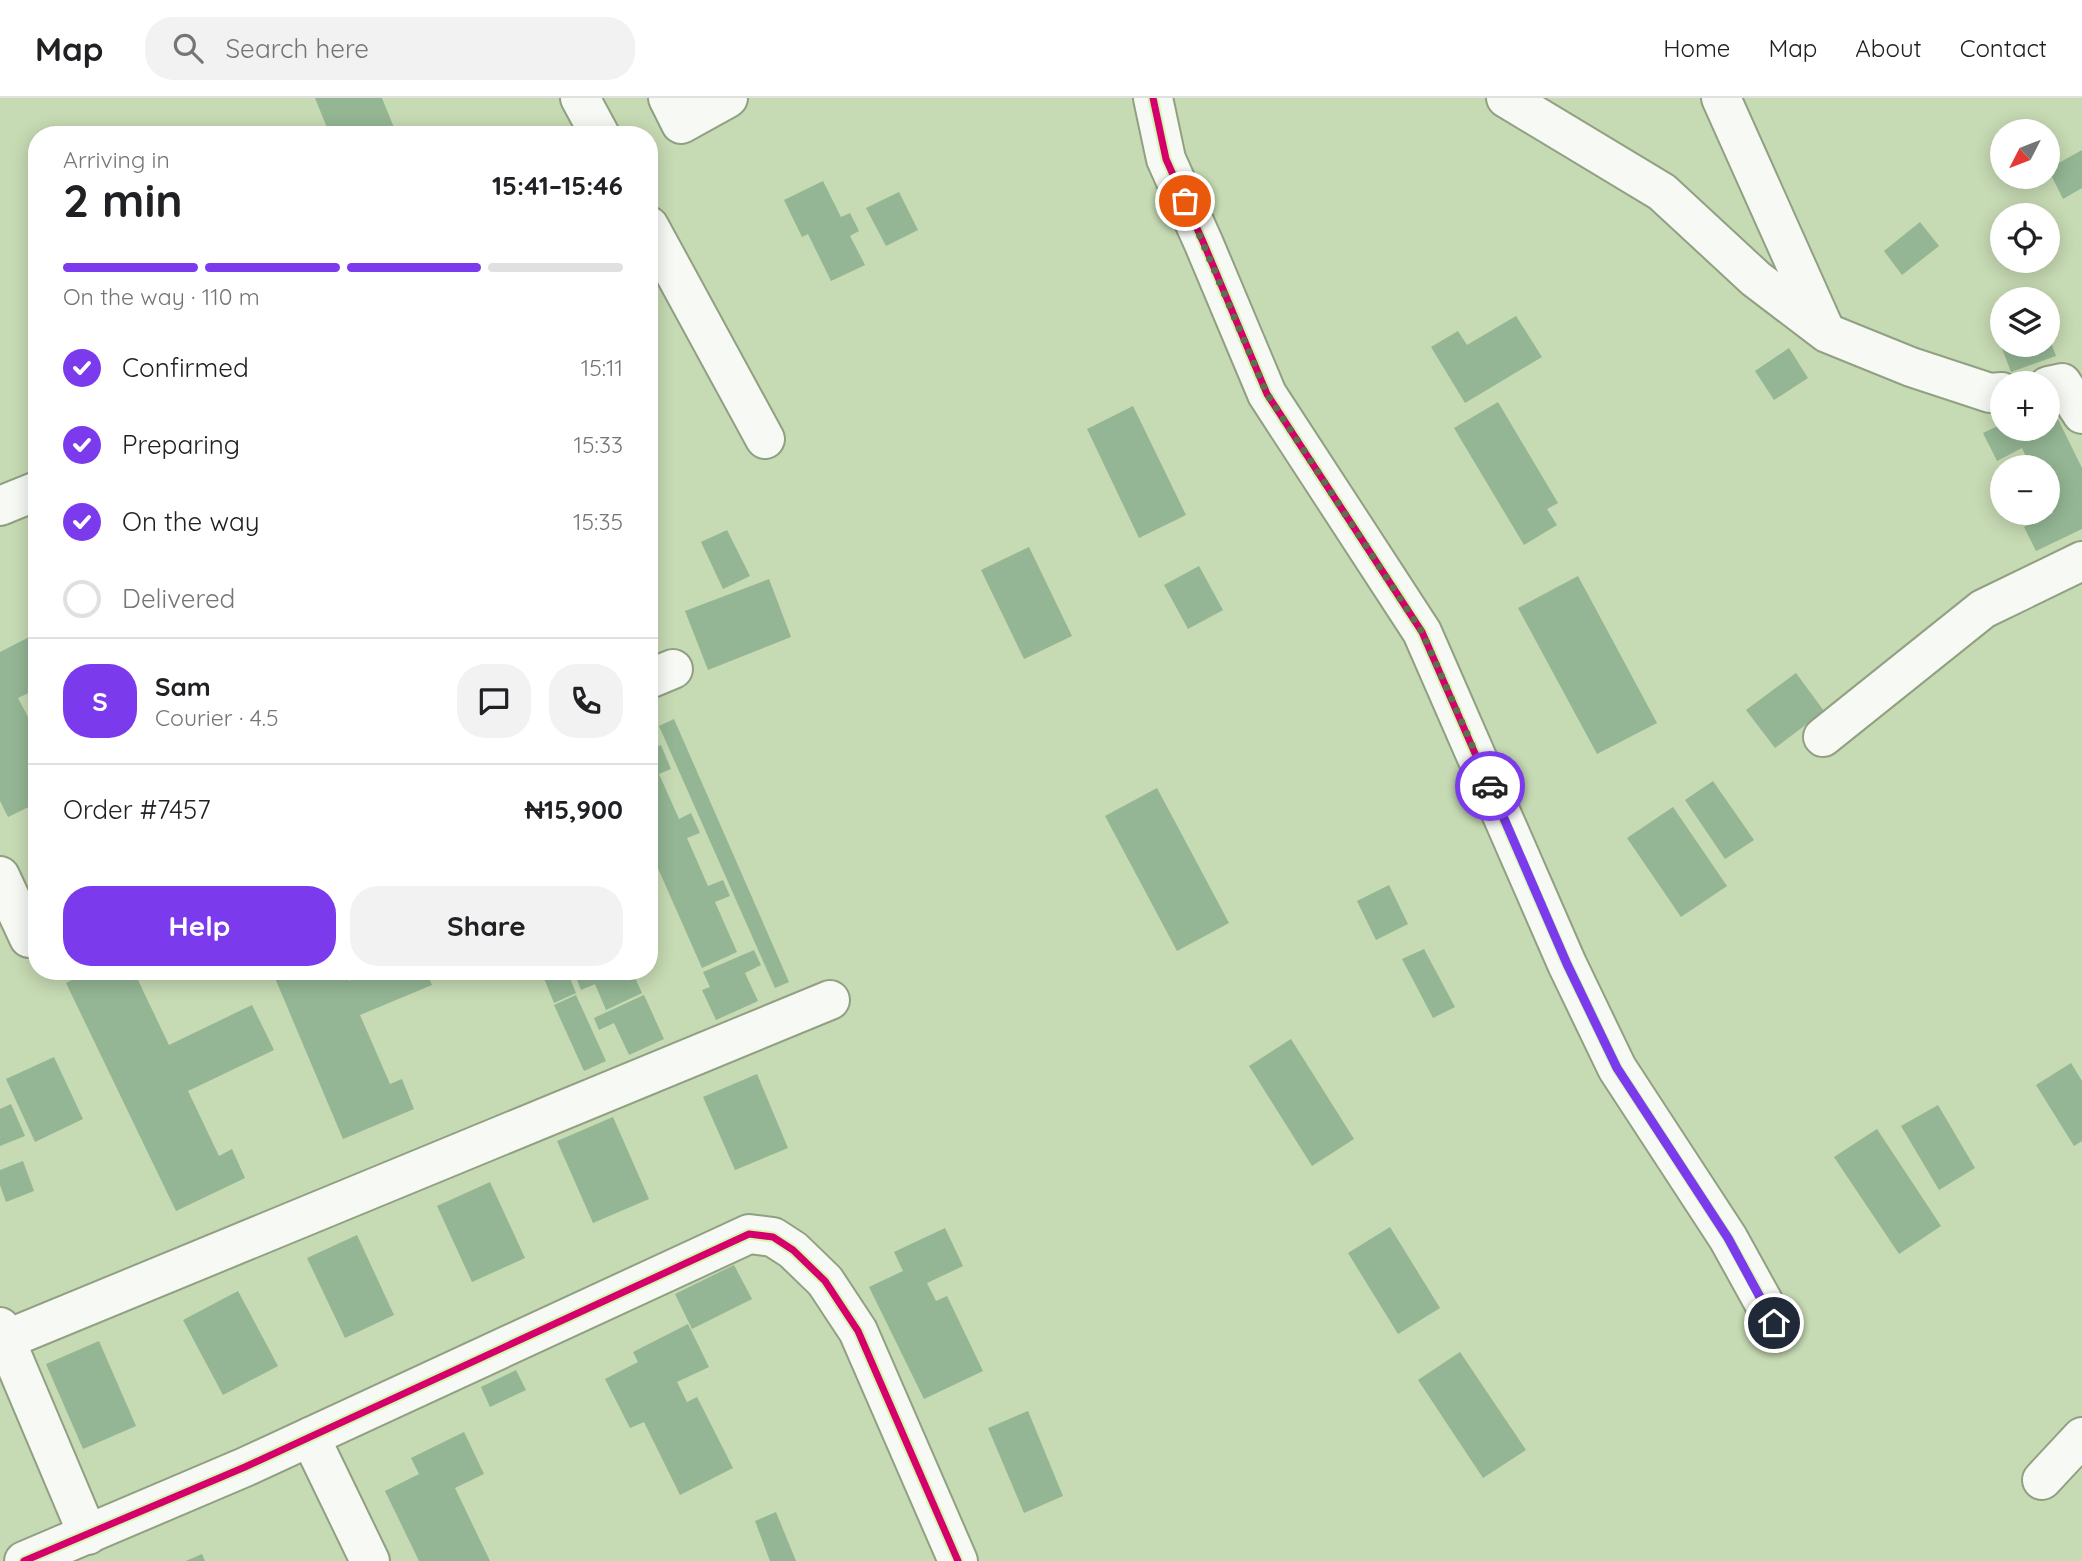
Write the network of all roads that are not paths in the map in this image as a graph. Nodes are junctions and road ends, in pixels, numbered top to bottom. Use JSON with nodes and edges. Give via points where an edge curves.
{"nodes":[{"id":1,"x":580,"y":98,"type":"edge"},
{"id":2,"x":668,"y":98,"type":"edge"},
{"id":3,"x":727,"y":98,"type":"edge"},
{"id":4,"x":1153,"y":98,"type":"edge"},
{"id":5,"x":1506,"y":98,"type":"edge"},
{"id":6,"x":1721,"y":98,"type":"edge"},
{"id":7,"x":595,"y":126,"type":"edge"},
{"id":8,"x":658,"y":243,"type":"edge"},
{"id":9,"x":1826,"y":333,"type":"junction"},
{"id":10,"x":2060,"y":383,"type":"edge"},
{"id":11,"x":1990,"y":393,"type":"edge"},
{"id":12,"x":2082,"y":414,"type":"edge"},
{"id":13,"x":765,"y":439,"type":"dead end"},
{"id":14,"x":2082,"y":561,"type":"edge"},
{"id":15,"x":1823,"y":737,"type":"dead end"},
{"id":16,"x":0,"y":876,"type":"edge"},
{"id":17,"x":22,"y":941,"type":"edge"},
{"id":18,"x":830,"y":1000,"type":"dead end"},
{"id":19,"x":1774,"y":1323,"type":"dead end"},
{"id":20,"x":2,"y":1333,"type":"edge"},
{"id":21,"x":310,"y":1437,"type":"junction"},
{"id":22,"x":2082,"y":1437,"type":"edge"},
{"id":23,"x":2042,"y":1480,"type":"dead end"},
{"id":24,"x":88,"y":1535,"type":"junction"},
{"id":25,"x":24,"y":1561,"type":"edge"},
{"id":26,"x":370,"y":1561,"type":"edge"},
{"id":27,"x":958,"y":1561,"type":"edge"}],
"edges":[{"from":1,"to":7,"type":"street"},
{"from":2,"to":3,"type":"street","via":[[681,124]]},
{"from":4,"to":19,"type":"street","via":[[1166,159],[1267,394],[1422,632],[1617,1068],[1728,1238]]},
{"from":5,"to":9,"type":"street","via":[[1662,192],[1756,279]]},
{"from":6,"to":9,"type":"street"},
{"from":8,"to":13,"type":"street"},
{"from":9,"to":11,"type":"street"},
{"from":10,"to":12,"type":"street"},
{"from":14,"to":15,"type":"street","via":[[1983,609]]},
{"from":16,"to":17,"type":"street"},
{"from":18,"to":20,"type":"street"},
{"from":20,"to":24,"type":"street"},
{"from":21,"to":24,"type":"street"},
{"from":21,"to":26,"type":"street"},
{"from":21,"to":27,"type":"street","via":[[749,1234],[773,1237],[825,1281],[858,1331]]},
{"from":22,"to":23,"type":"street"},
{"from":24,"to":25,"type":"street"}]}
